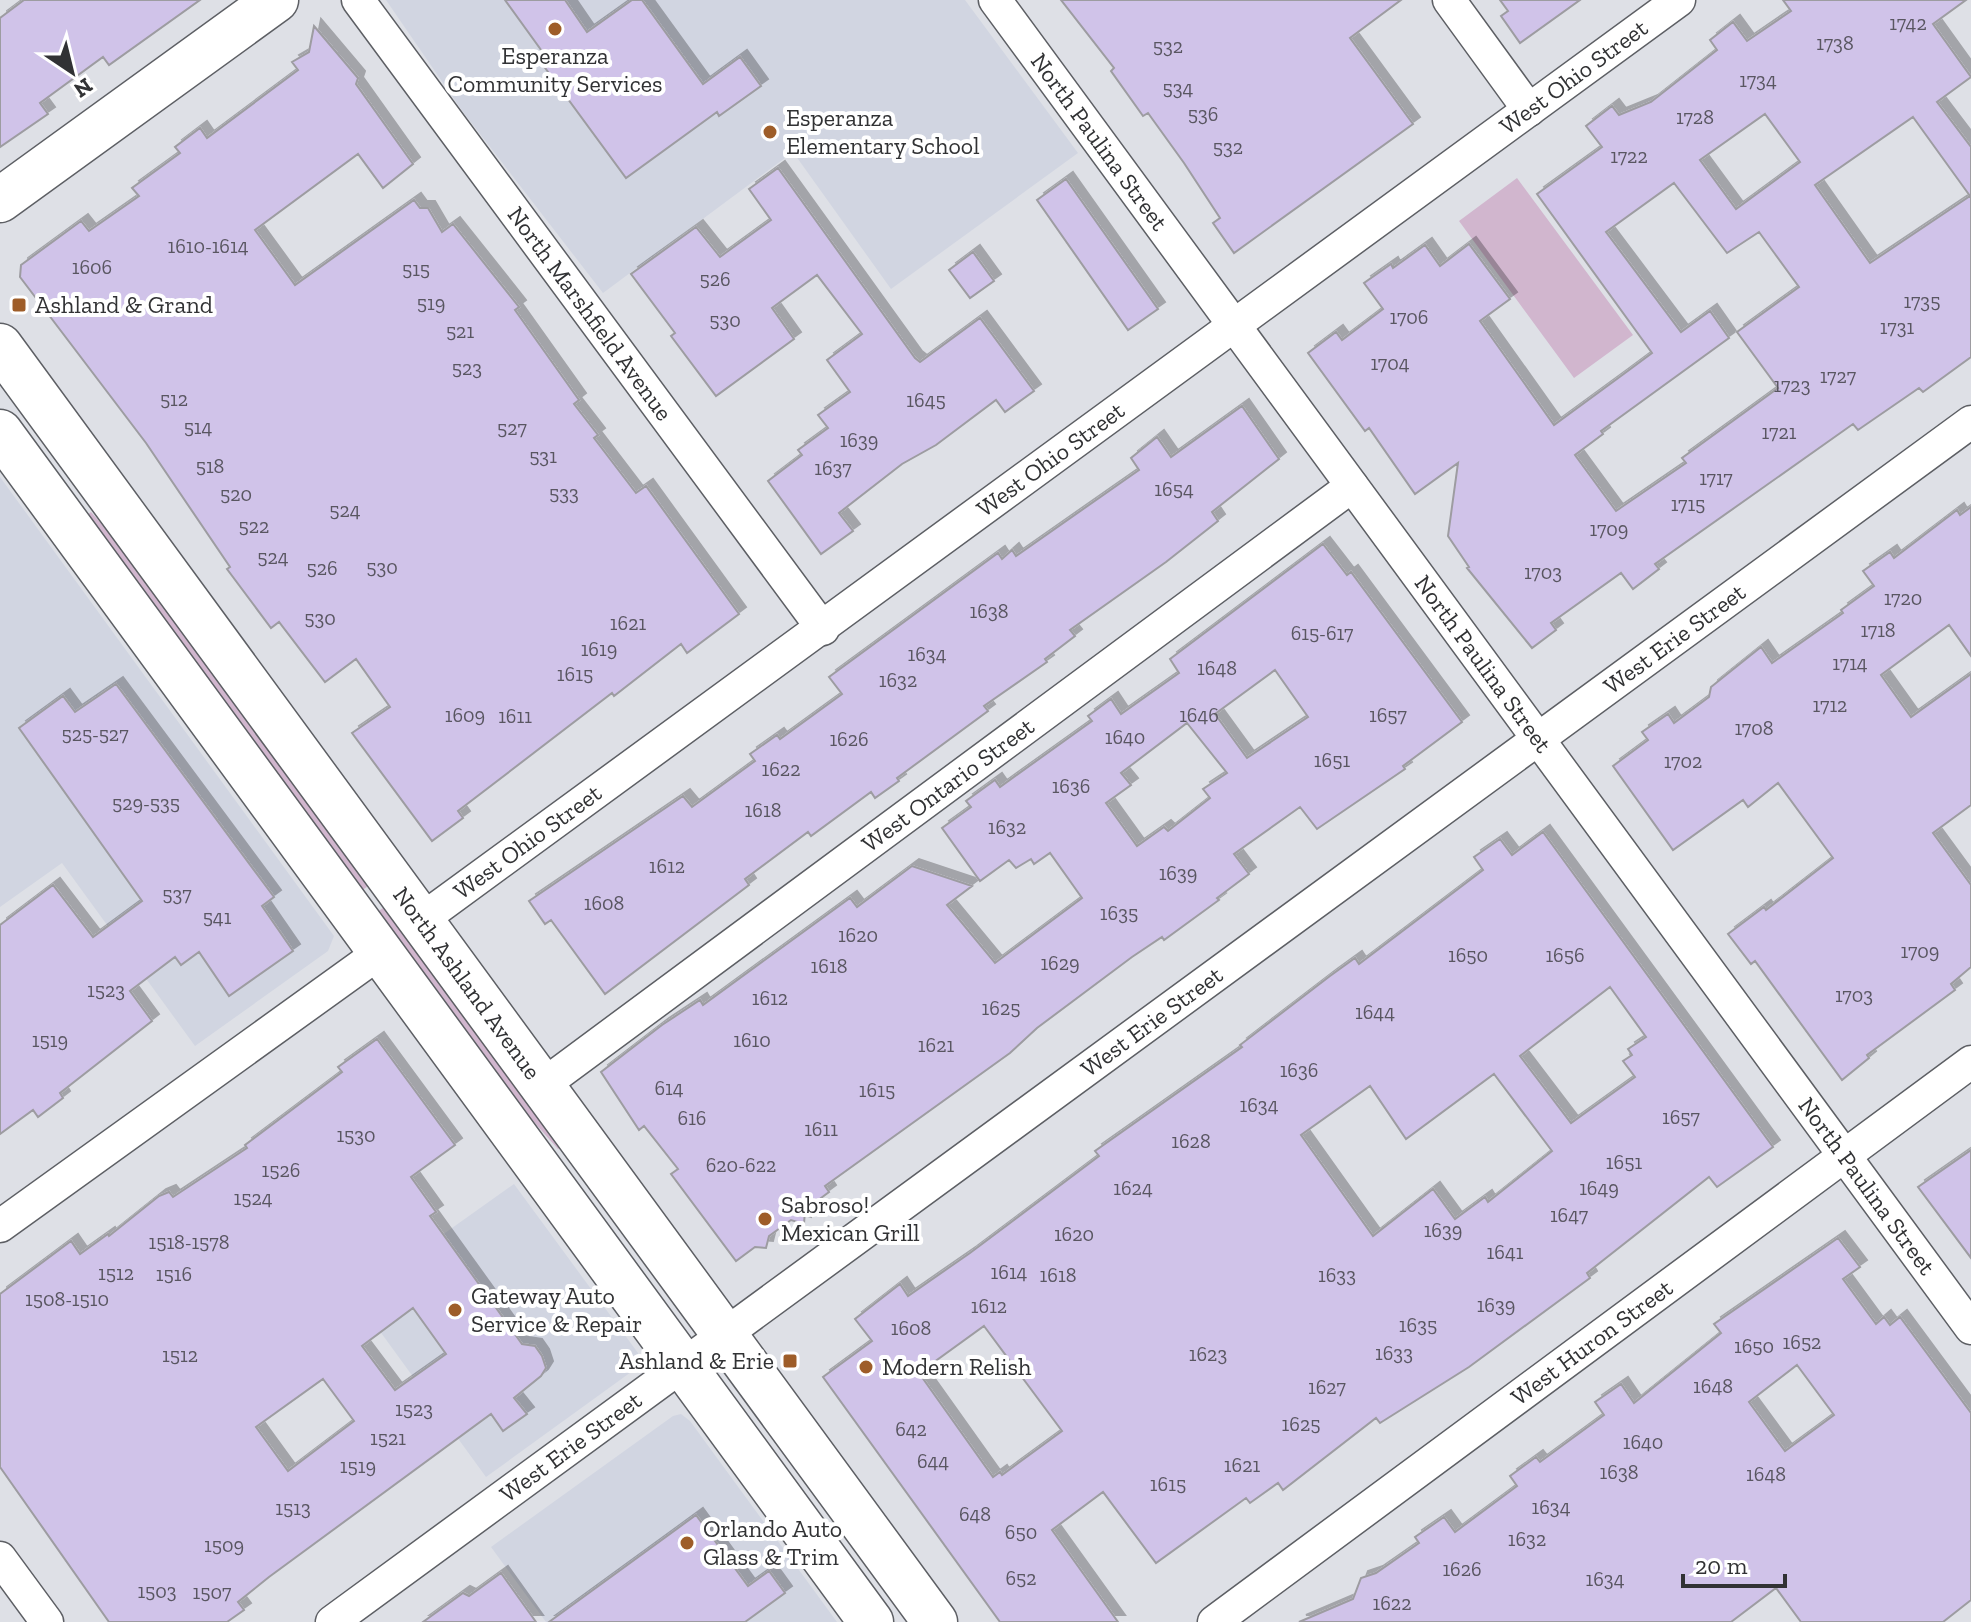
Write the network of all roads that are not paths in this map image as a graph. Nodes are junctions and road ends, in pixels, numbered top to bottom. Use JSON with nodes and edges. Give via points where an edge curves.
{"nodes":[{"id":1,"x":276,"y":0,"type":"edge"},
{"id":2,"x":358,"y":0,"type":"edge"},
{"id":3,"x":995,"y":0,"type":"edge"},
{"id":4,"x":1449,"y":0,"type":"edge"},
{"id":5,"x":1679,"y":0,"type":"edge"},
{"id":6,"x":1529,"y":110,"type":"junction"},
{"id":7,"x":0,"y":200,"type":"edge"},
{"id":8,"x":1235,"y":326,"type":"junction"},
{"id":9,"x":0,"y":346,"type":"edge"},
{"id":10,"x":1971,"y":422,"type":"edge"},
{"id":11,"x":0,"y":432,"type":"edge"},
{"id":12,"x":1352,"y":486,"type":"junction"},
{"id":13,"x":823,"y":629,"type":"junction"},
{"id":14,"x":1538,"y":739,"type":"junction"},
{"id":15,"x":421,"y":920,"type":"junction"},
{"id":16,"x":382,"y":951,"type":"junction"},
{"id":17,"x":1971,"y":1062,"type":"edge"},
{"id":18,"x":543,"y":1085,"type":"junction"},
{"id":19,"x":1844,"y":1155,"type":"junction"},
{"id":20,"x":0,"y":1226,"type":"edge"},
{"id":21,"x":1971,"y":1328,"type":"edge"},
{"id":22,"x":726,"y":1336,"type":"junction"},
{"id":23,"x":684,"y":1365,"type":"junction"},
{"id":24,"x":0,"y":1558,"type":"edge"},
{"id":25,"x":47,"y":1622,"type":"edge"},
{"id":26,"x":332,"y":1622,"type":"edge"},
{"id":27,"x":871,"y":1622,"type":"edge"},
{"id":28,"x":935,"y":1622,"type":"edge"},
{"id":29,"x":1214,"y":1622,"type":"edge"}],
"edges":[{"from":1,"to":7,"type":"main road"},
{"from":2,"to":13,"type":"street","name":"North Marshfield Avenue"},
{"from":3,"to":8,"type":"street","name":"North Paulina Street"},
{"from":4,"to":6,"type":"street"},
{"from":5,"to":6,"type":"street","name":"West Ohio Street"},
{"from":6,"to":8,"type":"street","name":"West Ohio Street"},
{"from":8,"to":12,"type":"street","name":"North Paulina Street"},
{"from":8,"to":13,"type":"street","name":"West Ohio Street"},
{"from":9,"to":15,"type":"main road","name":"North Ashland Avenue"},
{"from":10,"to":14,"type":"street","name":"West Erie Street"},
{"from":11,"to":16,"type":"main road","name":"North Ashland Avenue"},
{"from":12,"to":14,"type":"street","name":"North Paulina Street"},
{"from":12,"to":18,"type":"street","name":"West Ontario Street"},
{"from":13,"to":15,"type":"street","name":"West Ohio Street"},
{"from":14,"to":19,"type":"street","name":"North Paulina Street"},
{"from":14,"to":22,"type":"street","name":"West Erie Street"},
{"from":15,"to":18,"type":"main road","name":"North Ashland Avenue"},
{"from":16,"to":20,"type":"street"},
{"from":16,"to":23,"type":"main road","name":"North Ashland Avenue"},
{"from":17,"to":19,"type":"street","name":"West Huron Street"},
{"from":18,"to":22,"type":"main road","name":"North Ashland Avenue"},
{"from":19,"to":21,"type":"street","name":"North Paulina Street"},
{"from":19,"to":29,"type":"street","name":"West Huron Street"},
{"from":22,"to":23,"type":"street","name":"West Erie Street"},
{"from":22,"to":28,"type":"main road","name":"North Ashland Avenue"},
{"from":23,"to":26,"type":"street","name":"West Erie Street"},
{"from":23,"to":27,"type":"main road","name":"North Ashland Avenue"},
{"from":24,"to":25,"type":"street"}]}
